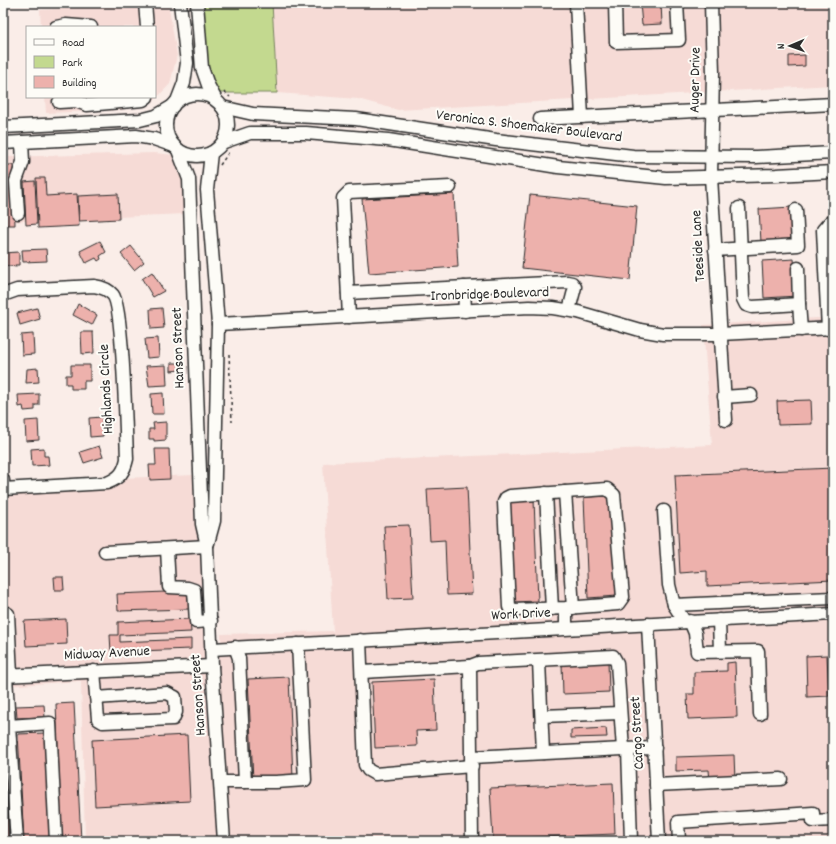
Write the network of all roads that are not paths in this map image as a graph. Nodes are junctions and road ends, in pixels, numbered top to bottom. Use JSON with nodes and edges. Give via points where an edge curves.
{"nodes":[{"id":1,"x":145,"y":3,"type":"edge"},
{"id":2,"x":180,"y":3,"type":"edge"},
{"id":3,"x":197,"y":3,"type":"edge"},
{"id":4,"x":576,"y":3,"type":"edge"},
{"id":5,"x":615,"y":3,"type":"edge"},
{"id":6,"x":677,"y":3,"type":"edge"},
{"id":7,"x":711,"y":3,"type":"edge"},
{"id":8,"x":61,"y":26,"type":"edge"},
{"id":9,"x":78,"y":26,"type":"edge"},
{"id":10,"x":146,"y":26,"type":"edge"},
{"id":11,"x":146,"y":98,"type":"edge"},
{"id":12,"x":220,"y":99,"type":"junction"},
{"id":13,"x":58,"y":100,"type":"edge"},
{"id":14,"x":175,"y":104,"type":"junction"},
{"id":15,"x":833,"y":104,"type":"edge"},
{"id":16,"x":711,"y":110,"type":"junction"},
{"id":17,"x":582,"y":117,"type":"junction"},
{"id":18,"x":540,"y":119,"type":"dead end"},
{"id":19,"x":59,"y":124,"type":"junction"},
{"id":20,"x":3,"y":127,"type":"edge"},
{"id":21,"x":22,"y":142,"type":"junction"},
{"id":22,"x":3,"y":143,"type":"edge"},
{"id":23,"x":228,"y":145,"type":"junction"},
{"id":24,"x":176,"y":148,"type":"junction"},
{"id":25,"x":211,"y":153,"type":"junction"},
{"id":26,"x":833,"y":153,"type":"edge"},
{"id":27,"x":710,"y":157,"type":"junction"},
{"id":28,"x":833,"y":172,"type":"edge"},
{"id":29,"x":711,"y":177,"type":"junction"},
{"id":30,"x":450,"y":187,"type":"dead end"},
{"id":31,"x":739,"y":208,"type":"dead end"},
{"id":32,"x":796,"y":210,"type":"dead end"},
{"id":33,"x":18,"y":213,"type":"dead end"},
{"id":34,"x":833,"y":222,"type":"edge"},
{"id":35,"x":741,"y":249,"type":"junction"},
{"id":36,"x":715,"y":250,"type":"junction"},
{"id":37,"x":798,"y":268,"type":"dead end"},
{"id":38,"x":464,"y":287,"type":"junction"},
{"id":39,"x":348,"y":293,"type":"junction"},
{"id":40,"x":3,"y":295,"type":"edge"},
{"id":41,"x":799,"y":304,"type":"junction"},
{"id":42,"x":830,"y":305,"type":"edge"},
{"id":43,"x":569,"y":310,"type":"junction"},
{"id":44,"x":465,"y":311,"type":"junction"},
{"id":45,"x":349,"y":317,"type":"junction"},
{"id":46,"x":218,"y":324,"type":"junction"},
{"id":47,"x":830,"y":328,"type":"edge"},
{"id":48,"x":800,"y":330,"type":"junction"},
{"id":49,"x":720,"y":334,"type":"junction"},
{"id":50,"x":751,"y":395,"type":"dead end"},
{"id":51,"x":724,"y":397,"type":"junction"},
{"id":52,"x":726,"y":420,"type":"dead end"},
{"id":53,"x":3,"y":480,"type":"edge"},
{"id":54,"x":3,"y":489,"type":"edge"},
{"id":55,"x":565,"y":492,"type":"junction"},
{"id":56,"x":546,"y":493,"type":"junction"},
{"id":57,"x":664,"y":511,"type":"dead end"},
{"id":58,"x":207,"y":546,"type":"junction"},
{"id":59,"x":167,"y":549,"type":"junction"},
{"id":60,"x":104,"y":552,"type":"dead end"},
{"id":61,"x":833,"y":598,"type":"edge"},
{"id":62,"x":674,"y":604,"type":"junction"},
{"id":63,"x":569,"y":608,"type":"junction"},
{"id":64,"x":552,"y":609,"type":"junction"},
{"id":65,"x":3,"y":611,"type":"edge"},
{"id":66,"x":833,"y":614,"type":"edge"},
{"id":67,"x":719,"y":620,"type":"junction"},
{"id":68,"x":211,"y":621,"type":"junction"},
{"id":69,"x":687,"y":622,"type":"junction"},
{"id":70,"x":648,"y":624,"type":"junction"},
{"id":71,"x":566,"y":628,"type":"junction"},
{"id":72,"x":360,"y":640,"type":"junction"},
{"id":73,"x":298,"y":644,"type":"junction"},
{"id":74,"x":235,"y":647,"type":"junction"},
{"id":75,"x":212,"y":649,"type":"junction"},
{"id":76,"x":720,"y":651,"type":"junction"},
{"id":77,"x":539,"y":661,"type":"junction"},
{"id":78,"x":212,"y":666,"type":"junction"},
{"id":79,"x":470,"y":666,"type":"junction"},
{"id":80,"x":94,"y":671,"type":"junction"},
{"id":81,"x":362,"y":672,"type":"junction"},
{"id":82,"x":7,"y":675,"type":"edge"},
{"id":83,"x":96,"y":698,"type":"junction"},
{"id":84,"x":620,"y":713,"type":"junction"},
{"id":85,"x":760,"y":714,"type":"dead end"},
{"id":86,"x":542,"y":716,"type":"junction"},
{"id":87,"x":9,"y":726,"type":"junction"},
{"id":88,"x":655,"y":748,"type":"junction"},
{"id":89,"x":625,"y":749,"type":"junction"},
{"id":90,"x":543,"y":753,"type":"junction"},
{"id":91,"x":472,"y":762,"type":"junction"},
{"id":92,"x":782,"y":779,"type":"dead end"},
{"id":93,"x":221,"y":782,"type":"junction"},
{"id":94,"x":245,"y":782,"type":"junction"},
{"id":95,"x":656,"y":784,"type":"junction"},
{"id":96,"x":833,"y":820,"type":"edge"},
{"id":97,"x":679,"y":827,"type":"junction"},
{"id":98,"x":658,"y":828,"type":"junction"},
{"id":99,"x":16,"y":841,"type":"edge"},
{"id":100,"x":56,"y":841,"type":"edge"},
{"id":101,"x":224,"y":841,"type":"edge"},
{"id":102,"x":472,"y":841,"type":"edge"},
{"id":103,"x":631,"y":841,"type":"edge"},
{"id":104,"x":659,"y":841,"type":"edge"},
{"id":105,"x":680,"y":841,"type":"edge"}],
"edges":[{"from":1,"to":10,"type":"street"},
{"from":2,"to":14,"type":"street","name":"Hanson Street","via":[[187,63],[184,84]]},
{"from":3,"to":12,"type":"street","via":[[202,68],[208,85]]},
{"from":4,"to":17,"type":"street"},
{"from":5,"to":6,"type":"street","via":[[616,42],[678,40]]},
{"from":7,"to":16,"type":"street","name":"Auger Drive"},
{"from":8,"to":9,"type":"street"},
{"from":11,"to":13,"type":"street","via":[[87,105],[76,101]]},
{"from":12,"to":14,"type":"street","via":[[192,94]]},
{"from":12,"to":23,"type":"street","via":[[228,124]]},
{"from":12,"to":27,"type":"street","name":"Veronica S. Shoemaker Boulevard","via":[[253,114],[356,119],[496,140],[633,156]]},
{"from":13,"to":19,"type":"street"},
{"from":14,"to":19,"type":"street","via":[[156,116],[140,120]]},
{"from":14,"to":24,"type":"street","name":"Hanson Street","via":[[168,114],[166,126],[169,139]]},
{"from":15,"to":16,"type":"street","name":"Veronica S. Shoemaker Boulevard"},
{"from":16,"to":17,"type":"street","name":"Veronica S. Shoemaker Boulevard"},
{"from":16,"to":27,"type":"street","name":"Auger Drive"},
{"from":17,"to":18,"type":"street","name":"Veronica S. Shoemaker Boulevard"},
{"from":19,"to":20,"type":"street"},
{"from":21,"to":22,"type":"street"},
{"from":21,"to":24,"type":"street","via":[[136,136],[154,139]]},
{"from":21,"to":33,"type":"street","via":[[22,162],[16,181]]},
{"from":23,"to":25,"type":"street"},
{"from":23,"to":29,"type":"street","via":[[250,133],[306,133],[388,140],[558,167],[666,178]]},
{"from":24,"to":25,"type":"street","via":[[194,156]]},
{"from":24,"to":58,"type":"street","name":"Hanson Street","via":[[189,179],[202,524]]},
{"from":25,"to":46,"type":"street","name":"Hanson Street","via":[[207,190]]},
{"from":26,"to":27,"type":"street","name":"Veronica S. Shoemaker Boulevard"},
{"from":27,"to":29,"type":"street","name":"Teeside Lane"},
{"from":28,"to":29,"type":"street"},
{"from":29,"to":36,"type":"street","name":"Teeside Lane"},
{"from":30,"to":39,"type":"street","via":[[345,194],[343,198]]},
{"from":31,"to":35,"type":"street"},
{"from":32,"to":35,"type":"street","via":[[798,245]]},
{"from":34,"to":42,"type":"street","via":[[823,230]]},
{"from":35,"to":36,"type":"street"},
{"from":35,"to":41,"type":"street","via":[[743,299],[746,305],[752,307]]},
{"from":36,"to":49,"type":"street","name":"Teeside Lane"},
{"from":37,"to":41,"type":"street"},
{"from":38,"to":39,"type":"street"},
{"from":38,"to":43,"type":"street","via":[[572,283],[575,288]]},
{"from":38,"to":44,"type":"street"},
{"from":39,"to":45,"type":"street"},
{"from":40,"to":54,"type":"street","name":"Highlands Circle","via":[[17,290],[94,286],[104,288],[114,295],[118,305],[127,459],[121,475],[107,483]]},
{"from":41,"to":48,"type":"street"},
{"from":42,"to":47,"type":"street"},
{"from":43,"to":44,"type":"street","name":"Ironbridge Boulevard","via":[[529,307]]},
{"from":43,"to":49,"type":"street","name":"Ironbridge Boulevard","via":[[640,330],[664,334]]},
{"from":44,"to":45,"type":"street","name":"Ironbridge Boulevard"},
{"from":45,"to":46,"type":"street","name":"Ironbridge Boulevard"},
{"from":46,"to":58,"type":"street","name":"Hanson Street","via":[[214,521]]},
{"from":47,"to":48,"type":"street","name":"Ironbridge Boulevard"},
{"from":48,"to":49,"type":"street","name":"Ironbridge Boulevard"},
{"from":49,"to":51,"type":"street","name":"Teeside Lane"},
{"from":50,"to":51,"type":"street"},
{"from":51,"to":52,"type":"street","name":"Teeside Lane"},
{"from":53,"to":54,"type":"street","name":"Highlands Circle"},
{"from":55,"to":56,"type":"street"},
{"from":55,"to":63,"type":"street"},
{"from":55,"to":63,"type":"street","via":[[607,489],[614,495],[623,597],[618,604]]},
{"from":56,"to":64,"type":"street"},
{"from":56,"to":64,"type":"street","via":[[510,496],[504,502],[510,607],[514,610]]},
{"from":57,"to":62,"type":"street","via":[[669,585]]},
{"from":58,"to":59,"type":"street"},
{"from":58,"to":68,"type":"street","name":"Hanson Street"},
{"from":59,"to":60,"type":"street"},
{"from":59,"to":68,"type":"street","via":[[169,587],[194,590],[196,622]]},
{"from":61,"to":62,"type":"street"},
{"from":62,"to":69,"type":"street"},
{"from":63,"to":64,"type":"street"},
{"from":63,"to":71,"type":"street"},
{"from":65,"to":82,"type":"street","via":[[8,614]]},
{"from":66,"to":67,"type":"street","name":"Work Drive"},
{"from":67,"to":69,"type":"street","name":"Work Drive"},
{"from":67,"to":76,"type":"street"},
{"from":68,"to":75,"type":"street","name":"Hanson Street"},
{"from":69,"to":70,"type":"street","name":"Work Drive"},
{"from":69,"to":76,"type":"street","via":[[695,633],[697,652]]},
{"from":70,"to":71,"type":"street","name":"Work Drive"},
{"from":70,"to":88,"type":"street","name":"Cargo Street"},
{"from":71,"to":72,"type":"street","name":"Work Drive"},
{"from":72,"to":73,"type":"street","name":"Work Drive"},
{"from":72,"to":81,"type":"street"},
{"from":73,"to":74,"type":"street","name":"Work Drive"},
{"from":73,"to":94,"type":"street","via":[[305,780]]},
{"from":74,"to":75,"type":"street","name":"Work Drive"},
{"from":74,"to":94,"type":"street","via":[[239,658]]},
{"from":75,"to":78,"type":"street","name":"Hanson Street"},
{"from":76,"to":85,"type":"street","via":[[758,651]]},
{"from":77,"to":79,"type":"street","via":[[478,663]]},
{"from":77,"to":84,"type":"street","via":[[613,656],[617,663]]},
{"from":77,"to":86,"type":"street"},
{"from":78,"to":80,"type":"street","name":"Midway Avenue"},
{"from":78,"to":93,"type":"street","name":"Hanson Street"},
{"from":79,"to":81,"type":"street"},
{"from":79,"to":91,"type":"street","via":[[469,716]]},
{"from":80,"to":82,"type":"street","name":"Midway Avenue"},
{"from":80,"to":83,"type":"street"},
{"from":81,"to":91,"type":"street","via":[[365,765],[368,770],[375,774]]},
{"from":82,"to":87,"type":"street"},
{"from":83,"to":83,"type":"street","via":[[98,719],[103,722],[173,719],[176,712],[176,697],[167,693]]},
{"from":84,"to":86,"type":"street"},
{"from":84,"to":89,"type":"street"},
{"from":86,"to":90,"type":"street"},
{"from":87,"to":99,"type":"street"},
{"from":87,"to":100,"type":"street","via":[[50,723]]},
{"from":88,"to":89,"type":"street"},
{"from":88,"to":95,"type":"street","name":"Cargo Street"},
{"from":89,"to":90,"type":"street"},
{"from":89,"to":103,"type":"street"},
{"from":90,"to":91,"type":"street"},
{"from":91,"to":102,"type":"street"},
{"from":92,"to":95,"type":"street"},
{"from":93,"to":94,"type":"street"},
{"from":93,"to":101,"type":"street","name":"Hanson Street"},
{"from":95,"to":98,"type":"street","name":"Cargo Street"},
{"from":96,"to":97,"type":"street","via":[[813,821],[813,813],[678,822]]},
{"from":97,"to":98,"type":"street"},
{"from":97,"to":105,"type":"street"},
{"from":98,"to":104,"type":"street","name":"Cargo Street"}]}
